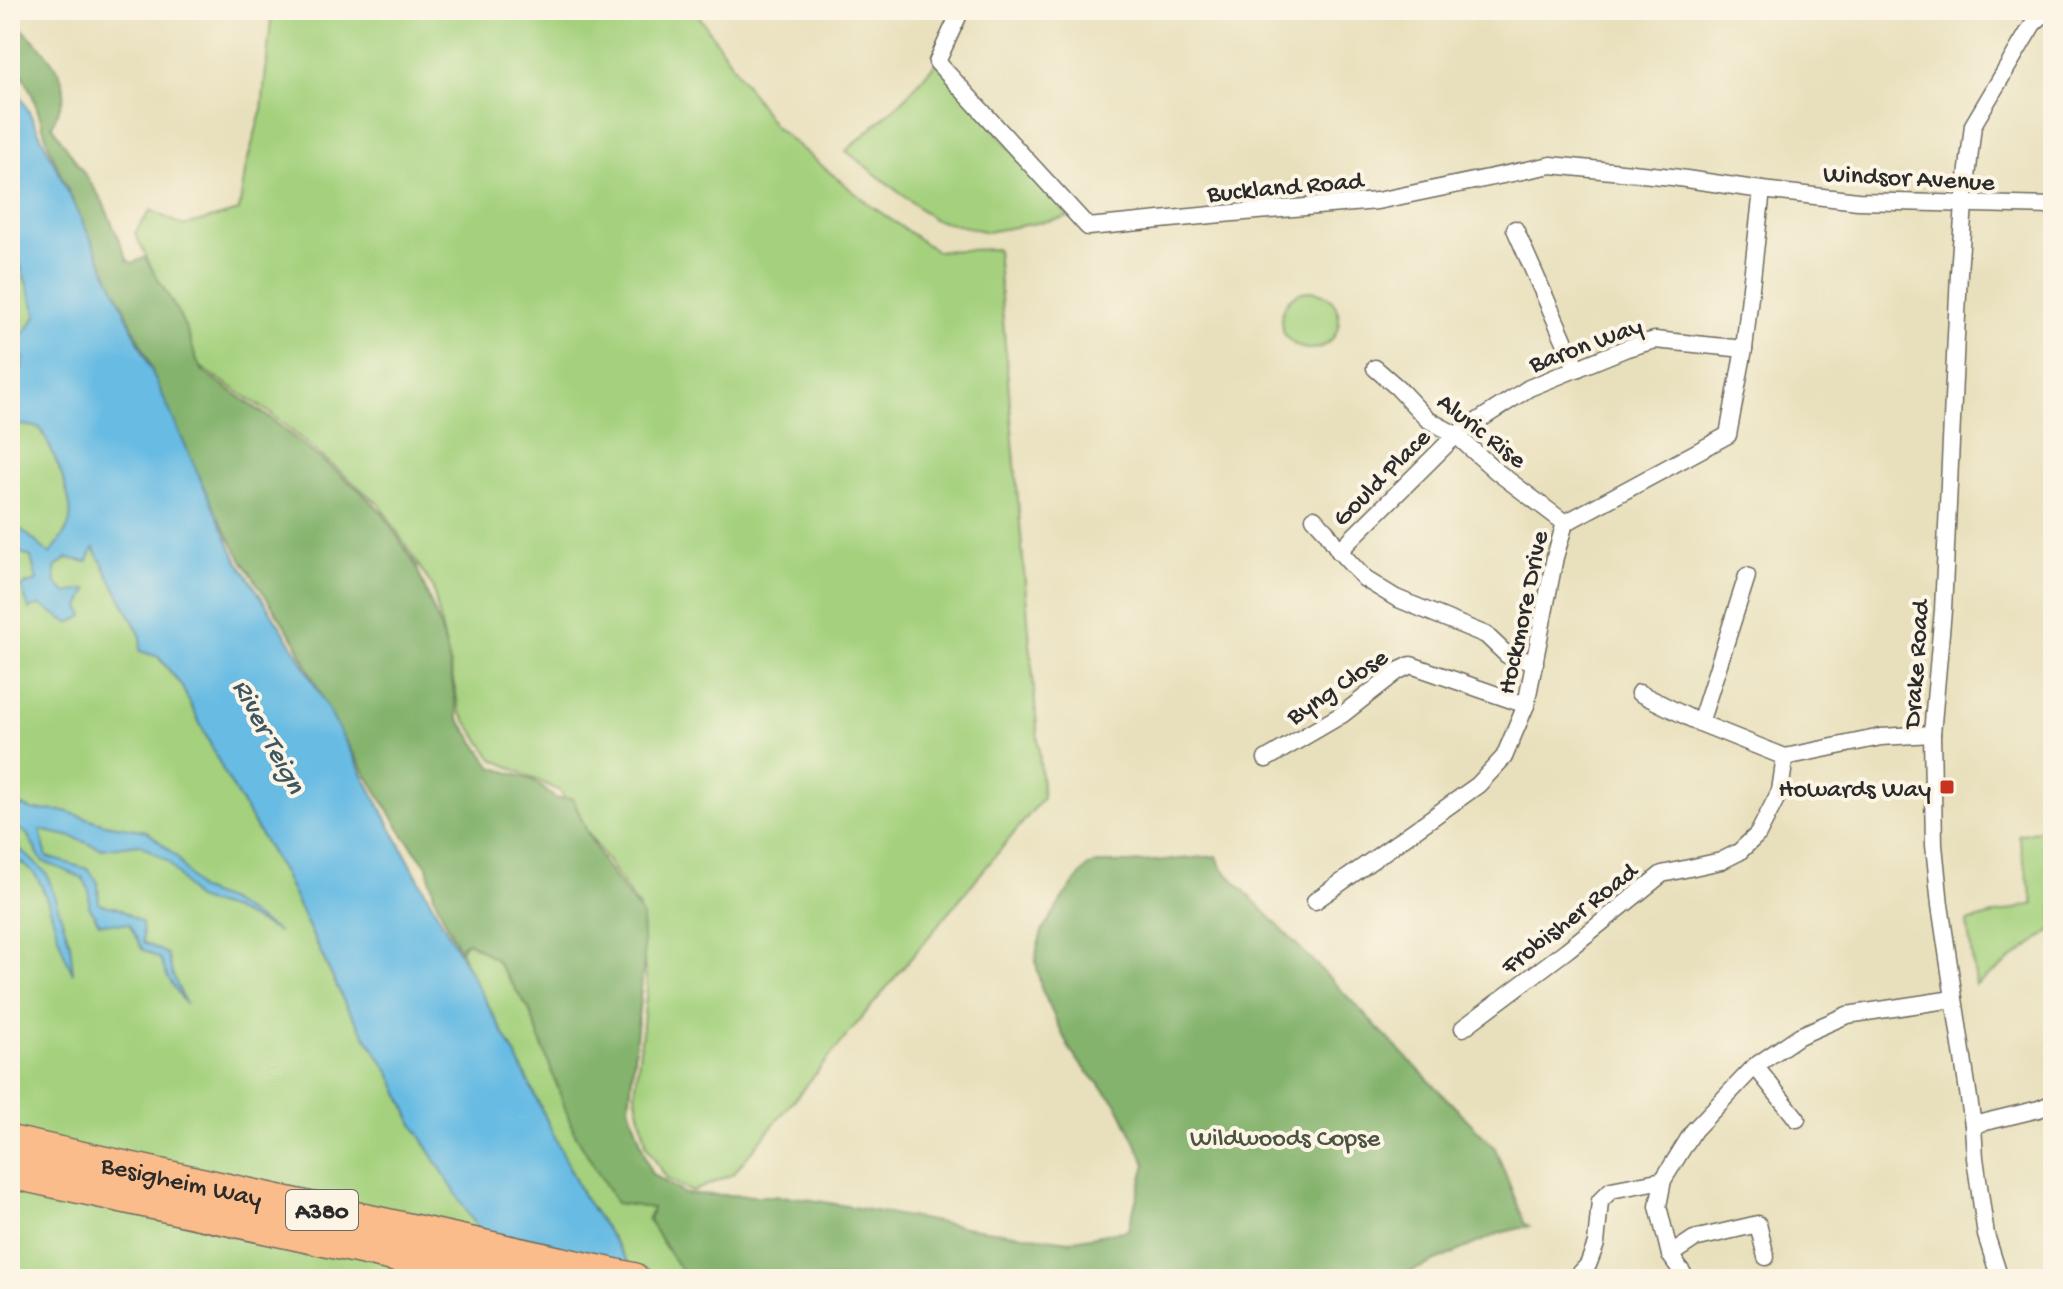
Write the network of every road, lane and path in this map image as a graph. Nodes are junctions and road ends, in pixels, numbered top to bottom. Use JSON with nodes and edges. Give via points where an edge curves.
{"nodes":[{"id":1,"x":961,"y":10,"type":"edge"},
{"id":2,"x":2048,"y":10,"type":"edge"},
{"id":3,"x":1762,"y":190,"type":"junction"},
{"id":4,"x":1964,"y":204,"type":"junction"},
{"id":5,"x":2053,"y":206,"type":"edge"},
{"id":6,"x":1515,"y":229,"type":"dead end"},
{"id":7,"x":1744,"y":349,"type":"junction"},
{"id":8,"x":1375,"y":368,"type":"dead end"},
{"id":9,"x":1577,"y":369,"type":"junction"},
{"id":10,"x":1456,"y":435,"type":"junction"},
{"id":11,"x":1314,"y":518,"type":"dead end"},
{"id":12,"x":1565,"y":523,"type":"junction"},
{"id":13,"x":1339,"y":551,"type":"junction"},
{"id":14,"x":1747,"y":576,"type":"dead end"},
{"id":15,"x":1535,"y":663,"type":"junction"},
{"id":16,"x":1639,"y":693,"type":"dead end"},
{"id":17,"x":1526,"y":705,"type":"junction"},
{"id":18,"x":1700,"y":723,"type":"junction"},
{"id":19,"x":1932,"y":734,"type":"junction"},
{"id":20,"x":1785,"y":757,"type":"junction"},
{"id":21,"x":1266,"y":759,"type":"dead end"},
{"id":22,"x":1315,"y":901,"type":"dead end"},
{"id":23,"x":1953,"y":999,"type":"junction"},
{"id":24,"x":1463,"y":1028,"type":"dead end"},
{"id":25,"x":1755,"y":1066,"type":"junction"},
{"id":26,"x":2053,"y":1103,"type":"edge"},
{"id":27,"x":1797,"y":1119,"type":"dead end"},
{"id":28,"x":1973,"y":1125,"type":"junction"},
{"id":29,"x":10,"y":1142,"type":"edge"},
{"id":30,"x":10,"y":1172,"type":"edge"},
{"id":31,"x":1663,"y":1180,"type":"junction"},
{"id":32,"x":1670,"y":1255,"type":"junction"},
{"id":33,"x":1766,"y":1257,"type":"dead end"},
{"id":34,"x":504,"y":1279,"type":"edge"},
{"id":35,"x":633,"y":1279,"type":"edge"},
{"id":36,"x":1575,"y":1279,"type":"edge"},
{"id":37,"x":1687,"y":1279,"type":"edge"},
{"id":38,"x":2000,"y":1279,"type":"edge"}],
"edges":[{"from":1,"to":3,"type":"street","name":"Buckland Road","via":[[937,62],[1088,227],[1377,201],[1551,165]]},
{"from":2,"to":4,"type":"street","name":"Drake Road","via":[[2033,24],[1973,125]]},
{"from":3,"to":4,"type":"street","name":"Windsor Avenue","via":[[1858,201]]},
{"from":3,"to":7,"type":"street","name":"Hockmore Drive"},
{"from":4,"to":5,"type":"street","name":"Windsor Avenue"},
{"from":4,"to":19,"type":"street","name":"Drake Road"},
{"from":6,"to":9,"type":"street"},
{"from":7,"to":9,"type":"street","name":"Baron Way","via":[[1655,340]]},
{"from":7,"to":12,"type":"street","name":"Hockmore Drive","via":[[1728,435]]},
{"from":8,"to":10,"type":"street","name":"Aluric Rise","via":[[1427,419]]},
{"from":9,"to":10,"type":"street","name":"Baron Way","via":[[1529,388]]},
{"from":10,"to":12,"type":"street","name":"Aluric Rise"},
{"from":10,"to":13,"type":"street","name":"Gould Place"},
{"from":11,"to":13,"type":"street","name":"Gould Place"},
{"from":12,"to":15,"type":"street","name":"Hockmore Drive"},
{"from":13,"to":15,"type":"street","name":"Gould Place","via":[[1365,579],[1396,598],[1486,635],[1507,655]]},
{"from":14,"to":18,"type":"street"},
{"from":15,"to":17,"type":"street","name":"Hockmore Drive"},
{"from":16,"to":18,"type":"street"},
{"from":17,"to":21,"type":"street","name":"Byng Close","via":[[1411,665],[1343,714]]},
{"from":17,"to":22,"type":"street","name":"Hockmore Drive","via":[[1504,757],[1478,785]]},
{"from":18,"to":20,"type":"street"},
{"from":19,"to":20,"type":"street","via":[[1881,737]]},
{"from":19,"to":23,"type":"street","name":"Drake Road","via":[[1934,845]]},
{"from":20,"to":24,"type":"street","name":"Frobisher Road","via":[[1780,791],[1758,834],[1739,852],[1662,874]]},
{"from":23,"to":25,"type":"street","via":[[1847,1015],[1799,1036]]},
{"from":23,"to":28,"type":"street","name":"Drake Road"},
{"from":25,"to":27,"type":"street"},
{"from":25,"to":31,"type":"street","via":[[1694,1130]]},
{"from":26,"to":28,"type":"street"},
{"from":28,"to":38,"type":"street","name":"Drake Road","via":[[1986,1235]]},
{"from":29,"to":35,"type":"highway","name":"Besigheim Way","number":"A380"},
{"from":30,"to":34,"type":"highway","name":"Besigheim Way","number":"A380"},
{"from":31,"to":32,"type":"street","via":[[1658,1206]]},
{"from":31,"to":36,"type":"street","via":[[1611,1190],[1600,1201],[1596,1244]]},
{"from":32,"to":33,"type":"street","via":[[1694,1239],[1758,1224]]},
{"from":32,"to":37,"type":"street"}]}
